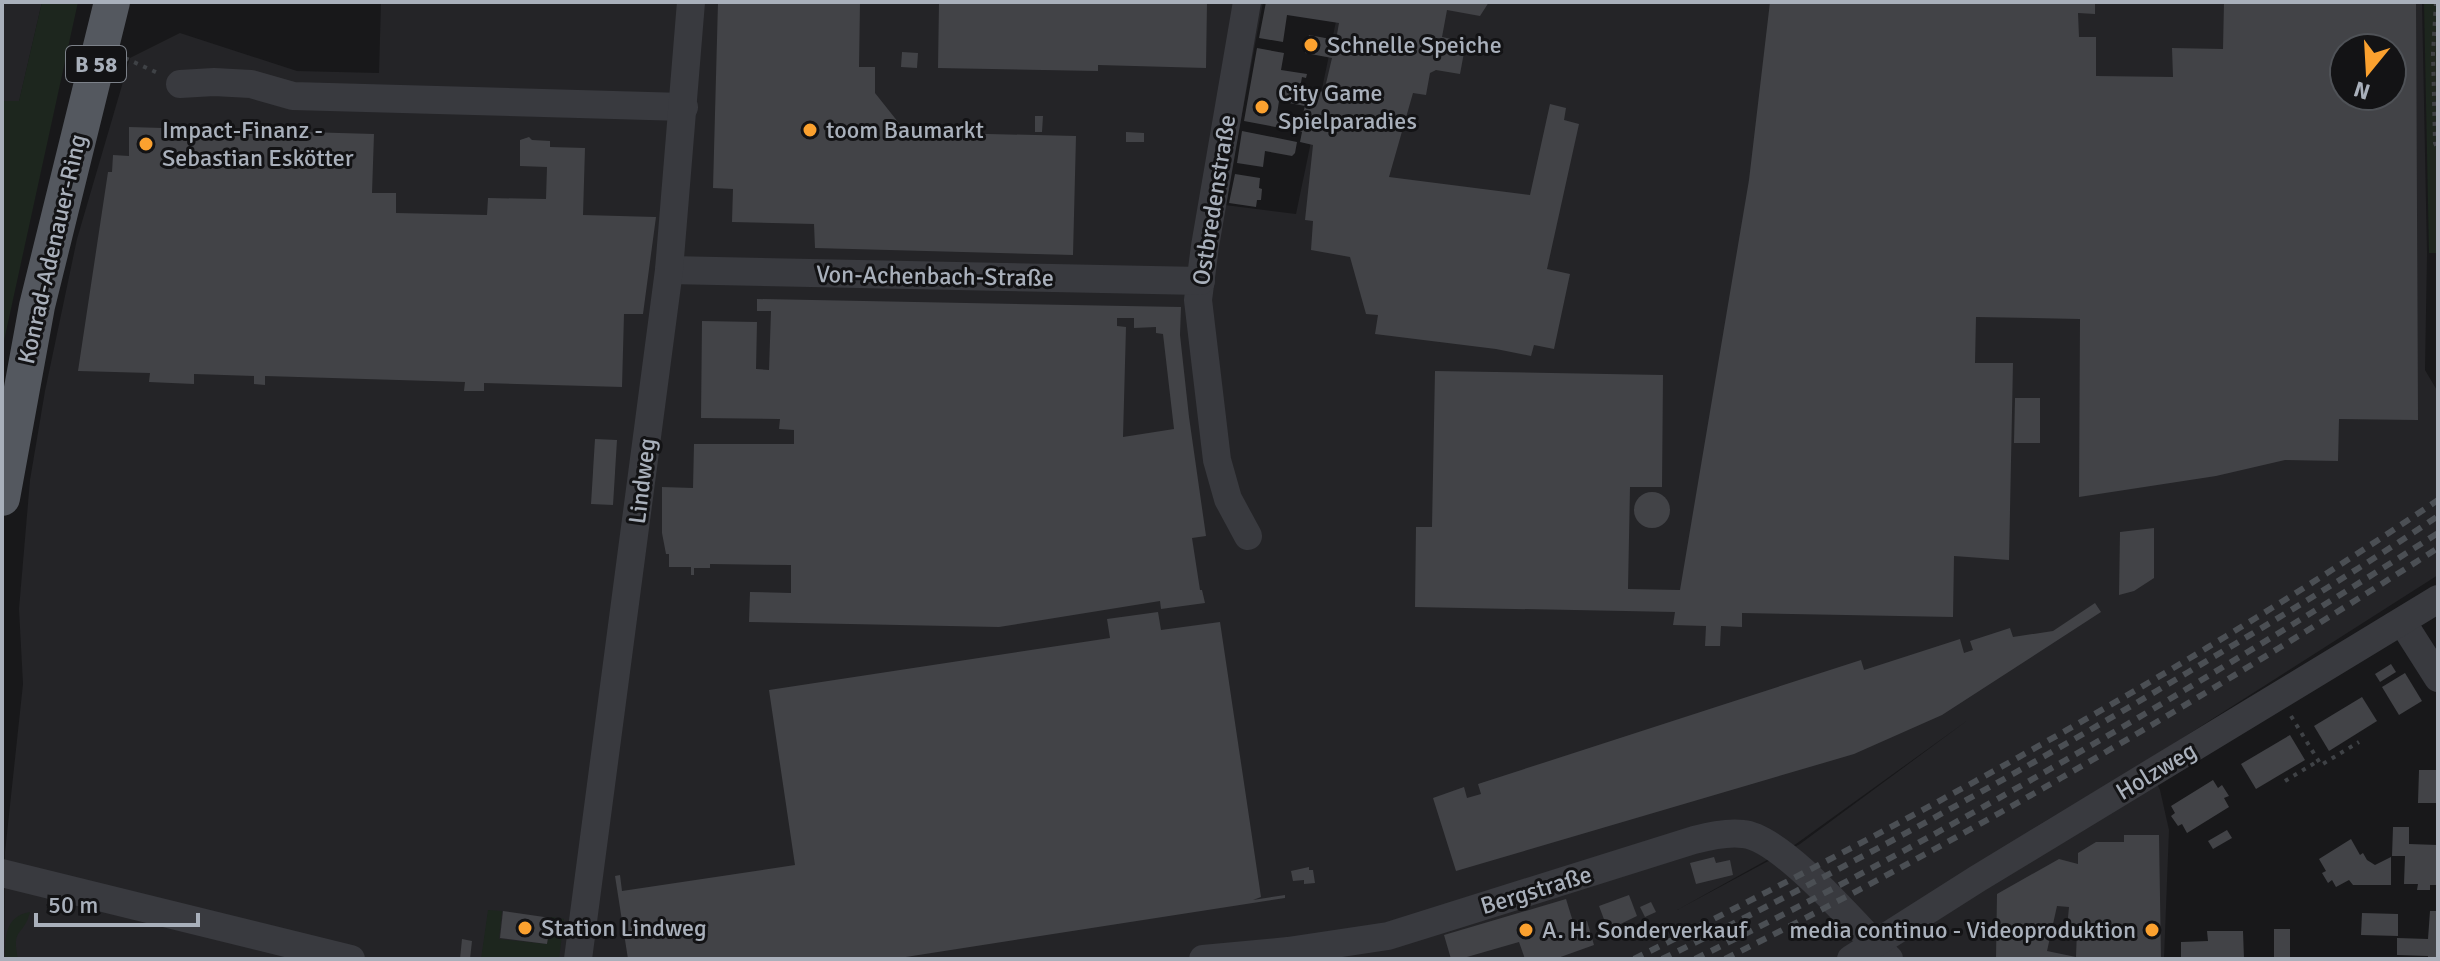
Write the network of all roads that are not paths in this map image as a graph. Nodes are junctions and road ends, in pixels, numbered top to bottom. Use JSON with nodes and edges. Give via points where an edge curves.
{"nodes":[{"id":1,"x":112,"y":2,"type":"edge"},
{"id":2,"x":691,"y":2,"type":"edge"},
{"id":3,"x":1247,"y":2,"type":"edge"},
{"id":4,"x":180,"y":84,"type":"road end"},
{"id":5,"x":684,"y":107,"type":"junction"},
{"id":6,"x":669,"y":270,"type":"junction"},
{"id":7,"x":1201,"y":281,"type":"junction"},
{"id":8,"x":2,"y":498,"type":"edge"},
{"id":9,"x":1248,"y":536,"type":"dead end"},
{"id":10,"x":2438,"y":599,"type":"edge"},
{"id":11,"x":2403,"y":623,"type":"junction"},
{"id":12,"x":2435,"y":672,"type":"edge"},
{"id":13,"x":2,"y":873,"type":"edge"},
{"id":14,"x":1871,"y":954,"type":"edge"},
{"id":15,"x":351,"y":959,"type":"edge"},
{"id":16,"x":578,"y":959,"type":"edge"},
{"id":17,"x":1203,"y":959,"type":"edge"}],
"edges":[{"from":1,"to":8,"type":"main road","name":"Konrad-Adenauer-Ring","number":"B 58","via":[[37,306]]},
{"from":2,"to":5,"type":"street","name":"Lindweg"},
{"from":3,"to":7,"type":"street","name":"Ostbredenstraße"},
{"from":4,"to":5,"type":"street","via":[[251,84],[293,96]]},
{"from":5,"to":6,"type":"street","name":"Lindweg"},
{"from":6,"to":7,"type":"street","name":"Von-Achenbach-Straße"},
{"from":6,"to":16,"type":"street","name":"Lindweg"},
{"from":7,"to":9,"type":"street","name":"Ostbredenstraße","via":[[1198,300],[1217,460],[1228,499]]},
{"from":10,"to":11,"type":"street","name":"Holzweg"},
{"from":11,"to":12,"type":"street"},
{"from":11,"to":14,"type":"street","name":"Holzweg"},
{"from":13,"to":15,"type":"street"},
{"from":14,"to":17,"type":"street","name":"Bergstraße","via":[[1842,910],[1775,846],[1745,833],[1707,836],[1388,936]]}]}
